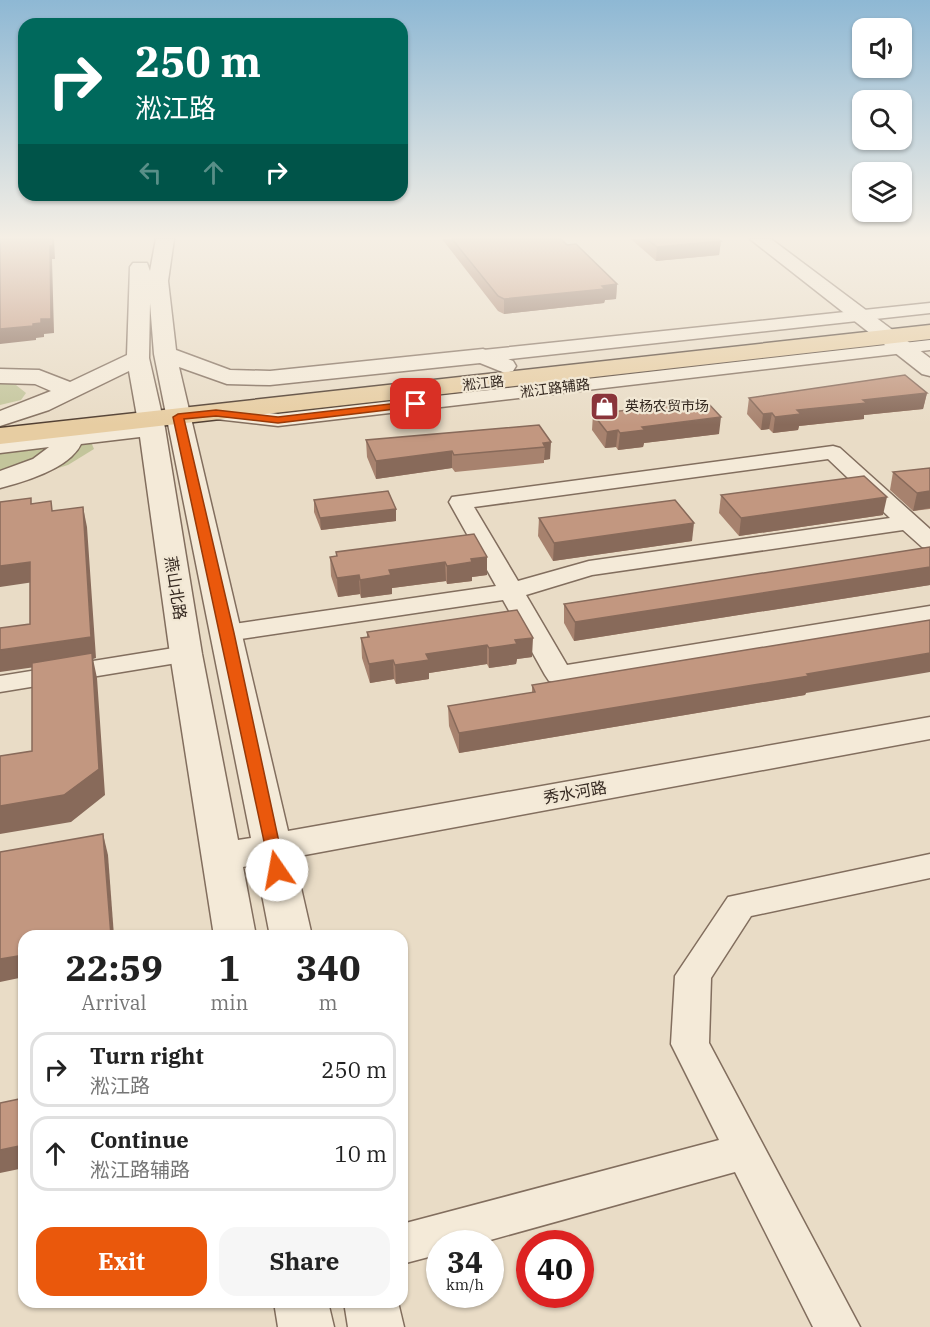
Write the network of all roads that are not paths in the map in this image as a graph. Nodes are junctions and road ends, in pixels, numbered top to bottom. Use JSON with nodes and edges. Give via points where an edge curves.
{"nodes":[{"id":1,"x":138,"y":301,"type":"edge"},
{"id":2,"x":160,"y":301,"type":"edge"},
{"id":3,"x":840,"y":301,"type":"edge"},
{"id":4,"x":930,"y":308,"type":"edge"},
{"id":5,"x":930,"y":320,"type":"edge"},
{"id":6,"x":881,"y":332,"type":"junction"},
{"id":7,"x":930,"y":333,"type":"edge"},
{"id":8,"x":930,"y":345,"type":"edge"},
{"id":9,"x":165,"y":354,"type":"junction"},
{"id":10,"x":483,"y":356,"type":"junction"},
{"id":11,"x":138,"y":358,"type":"junction"},
{"id":12,"x":505,"y":366,"type":"junction"},
{"id":13,"x":930,"y":369,"type":"edge"},
{"id":14,"x":0,"y":376,"type":"edge"},
{"id":15,"x":161,"y":415,"type":"junction"},
{"id":16,"x":68,"y":418,"type":"junction"},
{"id":17,"x":0,"y":421,"type":"edge"},
{"id":18,"x":0,"y":436,"type":"edge"},
{"id":19,"x":0,"y":445,"type":"edge"},
{"id":20,"x":0,"y":480,"type":"edge"},
{"id":21,"x":908,"y":522,"type":"junction"},
{"id":22,"x":930,"y":542,"type":"edge"},
{"id":23,"x":511,"y":591,"type":"junction"},
{"id":24,"x":930,"y":614,"type":"edge"},
{"id":25,"x":227,"y":633,"type":"junction"},
{"id":26,"x":186,"y":654,"type":"junction"},
{"id":27,"x":0,"y":684,"type":"edge"},
{"id":28,"x":930,"y":728,"type":"edge"},
{"id":29,"x":272,"y":848,"type":"junction"},
{"id":30,"x":221,"y":857,"type":"junction"},
{"id":31,"x":930,"y":866,"type":"edge"},
{"id":32,"x":234,"y":930,"type":"edge"},
{"id":33,"x":290,"y":930,"type":"edge"},
{"id":34,"x":746,"y":1151,"type":"junction"},
{"id":35,"x":408,"y":1242,"type":"edge"},
{"id":36,"x":302,"y":1308,"type":"edge"},
{"id":37,"x":372,"y":1308,"type":"edge"},
{"id":38,"x":306,"y":1327,"type":"edge"},
{"id":39,"x":376,"y":1327,"type":"edge"},
{"id":40,"x":837,"y":1327,"type":"edge"}],
"edges":[{"from":1,"to":11,"type":"street","name":"燕山北路"},
{"from":2,"to":9,"type":"street","name":"燕山北路"},
{"from":3,"to":6,"type":"street"},
{"from":4,"to":6,"type":"street"},
{"from":5,"to":6,"type":"main road","name":"淞江路"},
{"from":6,"to":7,"type":"main road","name":"淞江路"},
{"from":6,"to":8,"type":"street"},
{"from":6,"to":10,"type":"street"},
{"from":6,"to":12,"type":"main road","name":"淞江路"},
{"from":6,"to":13,"type":"street"},
{"from":6,"to":15,"type":"main road","name":"淞江路","via":[[216,413]]},
{"from":9,"to":10,"type":"street","via":[[226,376],[270,378]]},
{"from":9,"to":15,"type":"street","name":"燕山北路"},
{"from":10,"to":12,"type":"street"},
{"from":11,"to":15,"type":"street","name":"燕山北路"},
{"from":11,"to":16,"type":"street"},
{"from":12,"to":15,"type":"main road","name":"淞江路"},
{"from":14,"to":16,"type":"street","via":[[39,377]]},
{"from":15,"to":16,"type":"street"},
{"from":15,"to":25,"type":"street","name":"燕山北路"},
{"from":15,"to":26,"type":"street","name":"燕山北路"},
{"from":16,"to":17,"type":"main road"},
{"from":16,"to":18,"type":"main road"},
{"from":16,"to":19,"type":"street"},
{"from":16,"to":20,"type":"street","via":[[68,445],[42,465]]},
{"from":21,"to":22,"type":"street"},
{"from":21,"to":23,"type":"street","via":[[589,568]]},
{"from":21,"to":23,"type":"street","via":[[833,452],[460,502]]},
{"from":23,"to":24,"type":"street","via":[[559,675]]},
{"from":23,"to":25,"type":"street"},
{"from":25,"to":29,"type":"street","name":"燕山北路"},
{"from":26,"to":27,"type":"street"},
{"from":26,"to":30,"type":"street","name":"燕山北路"},
{"from":28,"to":29,"type":"street","name":"秀水河路"},
{"from":29,"to":30,"type":"street","name":"秀水河路"},
{"from":29,"to":33,"type":"street","name":"燕山北路"},
{"from":30,"to":32,"type":"street","name":"燕山北路"},
{"from":31,"to":34,"type":"street","via":[[740,906],[693,976],[690,1044]]},
{"from":34,"to":35,"type":"street"},
{"from":34,"to":40,"type":"street"},
{"from":36,"to":38,"type":"street"},
{"from":37,"to":39,"type":"street"}]}
